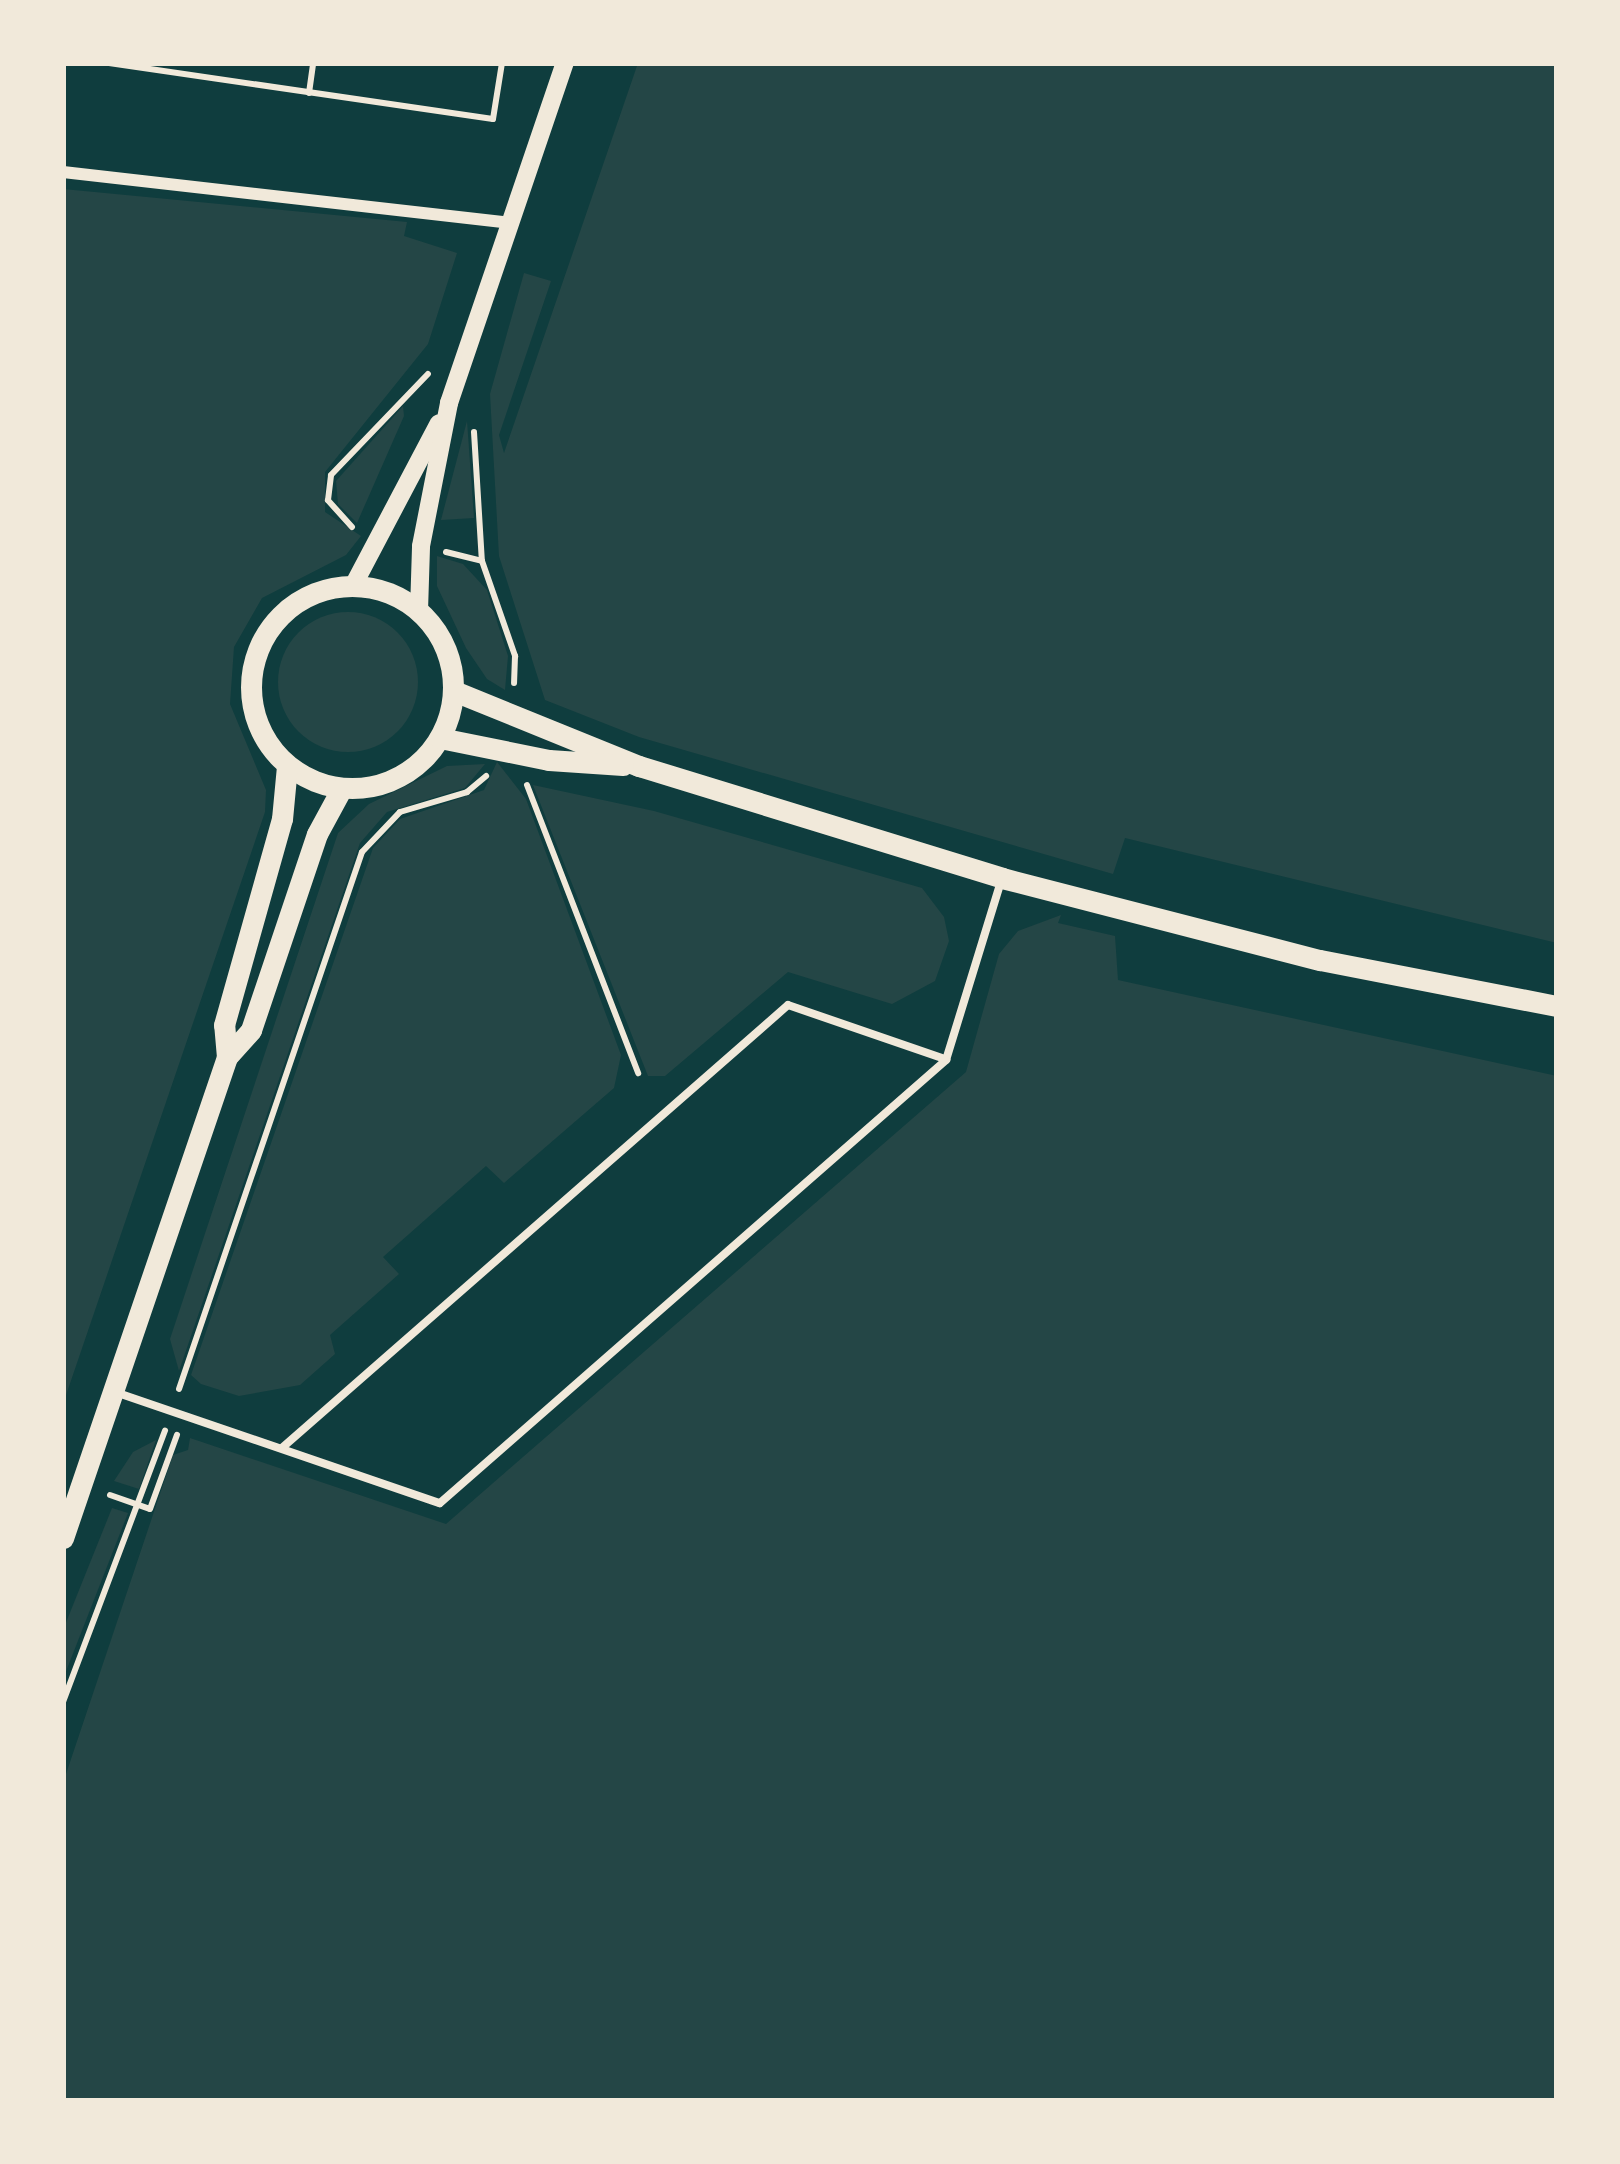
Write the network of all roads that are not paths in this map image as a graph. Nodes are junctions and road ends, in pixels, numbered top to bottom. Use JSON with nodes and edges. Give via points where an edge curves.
{"nodes":[{"id":1,"x":565,"y":63,"type":"edge"},
{"id":2,"x":63,"y":172,"type":"edge"},
{"id":3,"x":509,"y":223,"type":"junction"},
{"id":4,"x":449,"y":403,"type":"junction"},
{"id":5,"x":353,"y":586,"type":"junction"},
{"id":6,"x":419,"y":611,"type":"junction"},
{"id":7,"x":454,"y":691,"type":"junction"},
{"id":8,"x":440,"y":738,"type":"junction"},
{"id":9,"x":287,"y":766,"type":"junction"},
{"id":10,"x":639,"y":766,"type":"junction"},
{"id":11,"x":342,"y":788,"type":"junction"},
{"id":12,"x":1002,"y":878,"type":"junction"},
{"id":13,"x":1557,"y":1006,"type":"edge"},
{"id":14,"x":227,"y":1057,"type":"junction"},
{"id":15,"x":946,"y":1060,"type":"junction"},
{"id":16,"x":114,"y":1391,"type":"junction"},
{"id":17,"x":283,"y":1448,"type":"junction"},
{"id":18,"x":63,"y":1538,"type":"edge"}],
"edges":[{"from":1,"to":3,"type":"street"},
{"from":2,"to":3,"type":"street"},
{"from":3,"to":4,"type":"street"},
{"from":4,"to":5,"type":"street"},
{"from":4,"to":6,"type":"street","via":[[421,546]]},
{"from":5,"to":6,"type":"main road","via":[[377,588]]},
{"from":5,"to":9,"type":"main road","via":[[293,603],[256,652],[253,714]]},
{"from":6,"to":7,"type":"main road","via":[[450,661]]},
{"from":7,"to":8,"type":"main road"},
{"from":7,"to":10,"type":"main road"},
{"from":8,"to":10,"type":"main road","via":[[549,760]]},
{"from":8,"to":11,"type":"main road","via":[[398,778]]},
{"from":9,"to":11,"type":"main road"},
{"from":9,"to":14,"type":"main road","via":[[282,819],[224,1025]]},
{"from":10,"to":12,"type":"main road"},
{"from":11,"to":14,"type":"main road","via":[[317,833],[251,1030]]},
{"from":12,"to":13,"type":"main road","via":[[1320,960]]},
{"from":12,"to":15,"type":"lane"},
{"from":14,"to":16,"type":"main road"},
{"from":15,"to":17,"type":"lane","via":[[440,1503]]},
{"from":15,"to":17,"type":"lane","via":[[788,1005]]},
{"from":16,"to":17,"type":"lane"},
{"from":16,"to":18,"type":"main road"}]}
